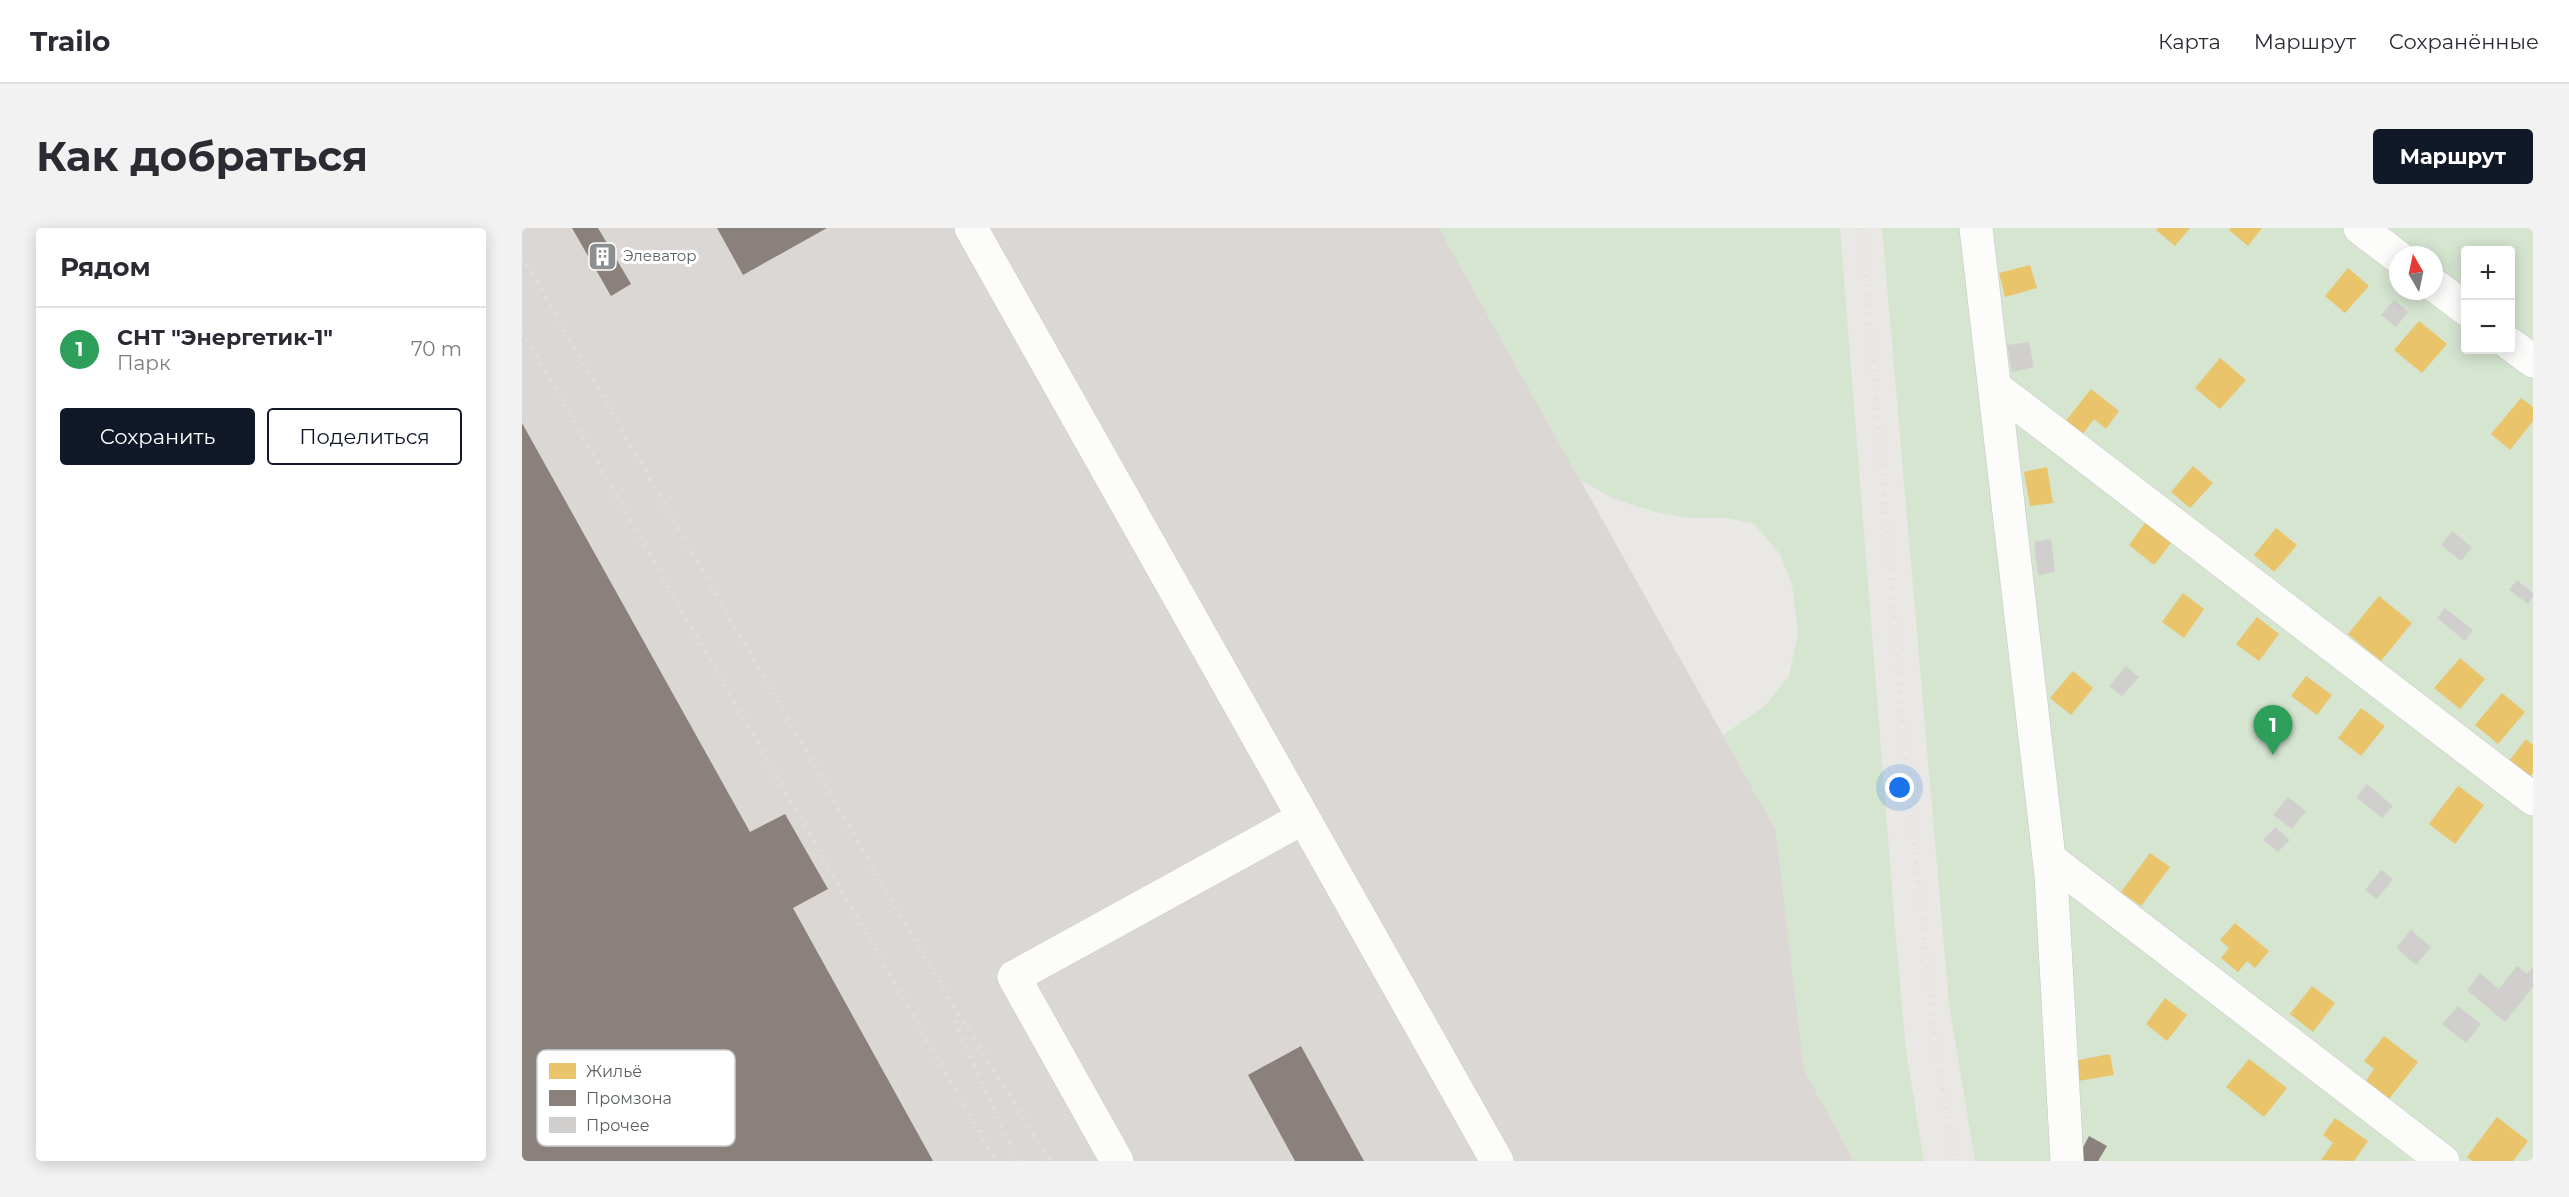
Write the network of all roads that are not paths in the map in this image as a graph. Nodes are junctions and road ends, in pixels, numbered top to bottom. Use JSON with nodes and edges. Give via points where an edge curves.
{"nodes":[{"id":1,"x":971,"y":228,"type":"edge"},
{"id":2,"x":1976,"y":228,"type":"edge"},
{"id":3,"x":2360,"y":228,"type":"edge"},
{"id":4,"x":2389,"y":250,"type":"edge"},
{"id":5,"x":2443,"y":292,"type":"edge"},
{"id":6,"x":2461,"y":305,"type":"edge"},
{"id":7,"x":2515,"y":347,"type":"edge"},
{"id":8,"x":2533,"y":361,"type":"edge"},
{"id":9,"x":1995,"y":387,"type":"junction"},
{"id":10,"x":2533,"y":799,"type":"edge"},
{"id":11,"x":1303,"y":818,"type":"junction"},
{"id":12,"x":2050,"y":859,"type":"junction"},
{"id":13,"x":1117,"y":1161,"type":"edge"},
{"id":14,"x":1497,"y":1161,"type":"edge"},
{"id":15,"x":2067,"y":1161,"type":"edge"},
{"id":16,"x":2443,"y":1161,"type":"edge"}],
"edges":[{"from":1,"to":11,"type":"lane"},
{"from":2,"to":9,"type":"lane"},
{"from":3,"to":4,"type":"lane"},
{"from":5,"to":6,"type":"lane"},
{"from":7,"to":8,"type":"lane"},
{"from":9,"to":10,"type":"lane"},
{"from":9,"to":12,"type":"lane"},
{"from":11,"to":13,"type":"lane","via":[[1014,976]]},
{"from":11,"to":14,"type":"lane"},
{"from":12,"to":15,"type":"lane"},
{"from":12,"to":16,"type":"lane"}]}
